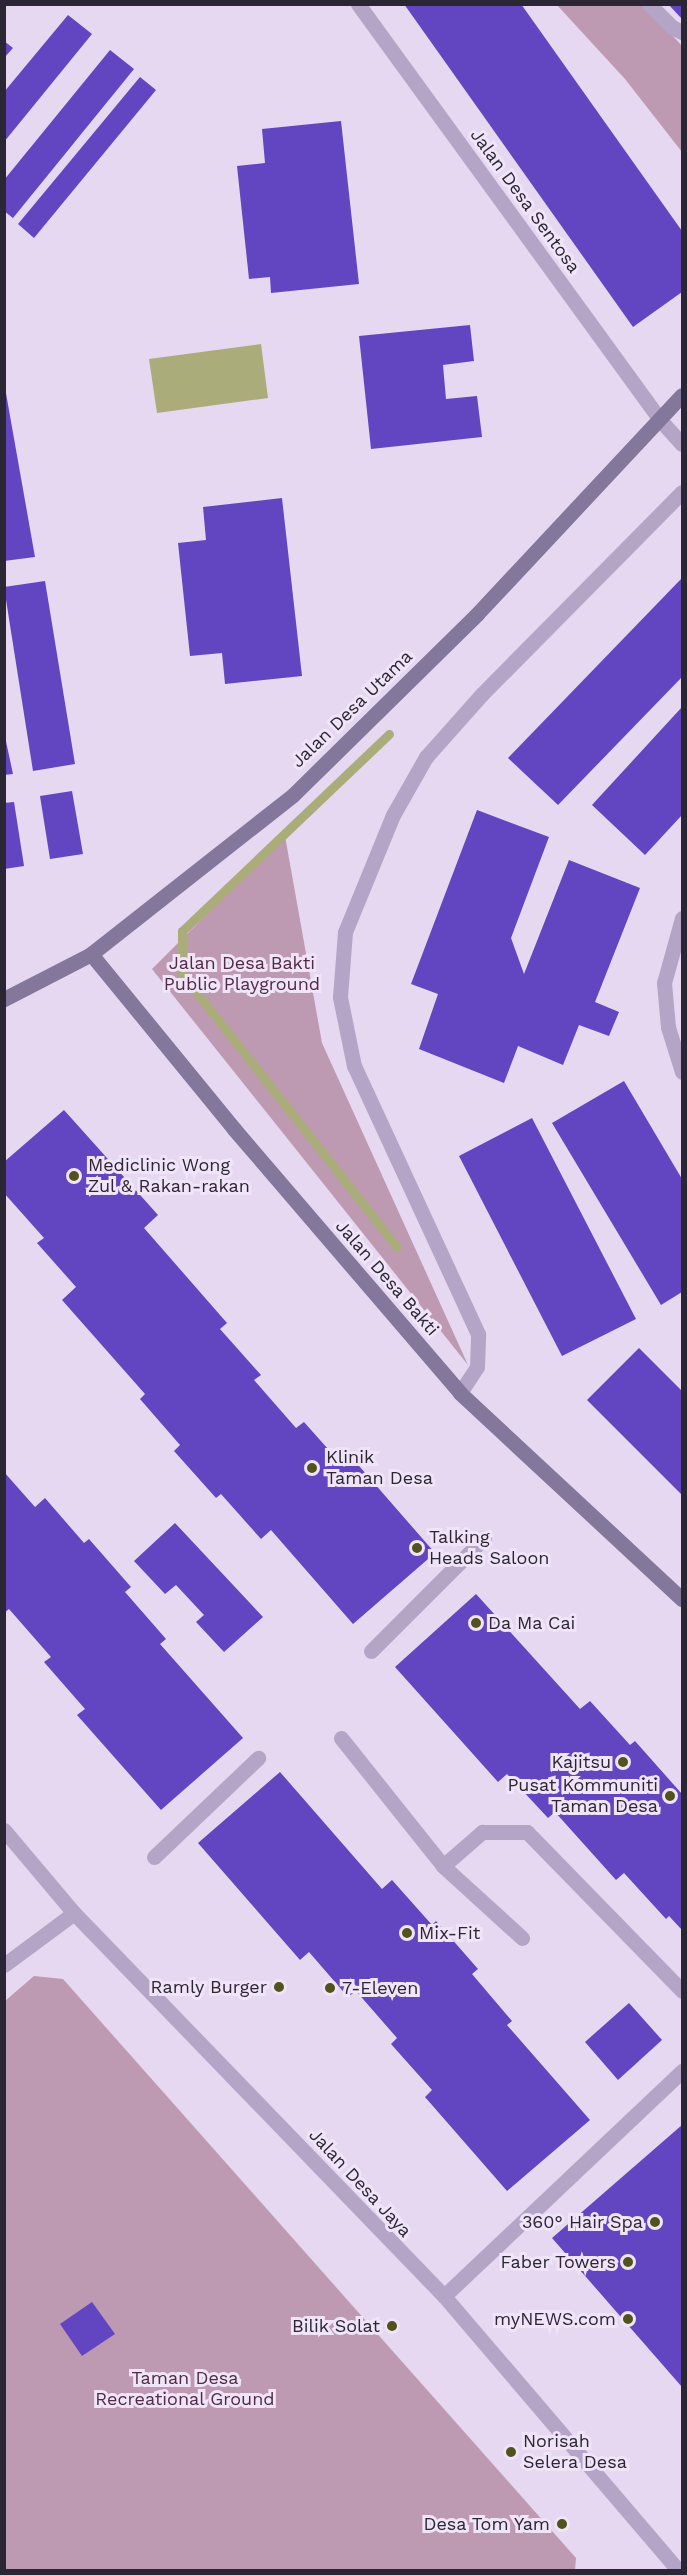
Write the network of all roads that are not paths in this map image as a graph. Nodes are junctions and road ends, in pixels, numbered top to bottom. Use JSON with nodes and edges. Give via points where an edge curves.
{"nodes":[{"id":1,"x":358,"y":4,"type":"edge"},
{"id":2,"x":649,"y":4,"type":"edge"},
{"id":3,"x":682,"y":32,"type":"edge"},
{"id":4,"x":682,"y":395,"type":"edge"},
{"id":5,"x":660,"y":421,"type":"junction"},
{"id":6,"x":682,"y":444,"type":"edge"},
{"id":7,"x":682,"y":492,"type":"edge"},
{"id":8,"x":682,"y":918,"type":"edge"},
{"id":9,"x":91,"y":954,"type":"junction"},
{"id":10,"x":4,"y":999,"type":"edge"},
{"id":11,"x":682,"y":1072,"type":"edge"},
{"id":12,"x":460,"y":1393,"type":"junction"},
{"id":13,"x":484,"y":1538,"type":"dead end"},
{"id":14,"x":682,"y":1599,"type":"edge"},
{"id":15,"x":371,"y":1651,"type":"dead end"},
{"id":16,"x":341,"y":1738,"type":"dead end"},
{"id":17,"x":258,"y":1758,"type":"dead end"},
{"id":18,"x":4,"y":1830,"type":"edge"},
{"id":19,"x":154,"y":1857,"type":"dead end"},
{"id":20,"x":443,"y":1866,"type":"junction"},
{"id":21,"x":74,"y":1913,"type":"junction"},
{"id":22,"x":522,"y":1938,"type":"dead end"},
{"id":23,"x":4,"y":1965,"type":"edge"},
{"id":24,"x":682,"y":1991,"type":"edge"},
{"id":25,"x":682,"y":2071,"type":"edge"},
{"id":26,"x":444,"y":2296,"type":"junction"},
{"id":27,"x":681,"y":2570,"type":"edge"}],
"edges":[{"from":1,"to":5,"type":"street","name":"Jalan Desa Sentosa"},
{"from":2,"to":3,"type":"street"},
{"from":4,"to":5,"type":"street","name":"Jalan Desa Utama"},
{"from":5,"to":6,"type":"street","name":"Jalan Desa Sentosa"},
{"from":5,"to":9,"type":"street","name":"Jalan Desa Utama","via":[[477,614],[293,795]]},
{"from":7,"to":12,"type":"street","via":[[482,694],[426,757],[393,815],[345,932],[340,997],[354,1066],[478,1334],[477,1368]]},
{"from":8,"to":11,"type":"street","via":[[664,983],[668,1027]]},
{"from":9,"to":10,"type":"street","name":"Jalan Desa Utama"},
{"from":9,"to":12,"type":"street","name":"Jalan Desa Bakti","via":[[234,1130]]},
{"from":12,"to":14,"type":"street","name":"Jalan Desa Bakti"},
{"from":13,"to":15,"type":"street"},
{"from":16,"to":20,"type":"street"},
{"from":17,"to":19,"type":"street"},
{"from":18,"to":21,"type":"street","name":"Jalan Desa Jaya"},
{"from":20,"to":22,"type":"street"},
{"from":20,"to":24,"type":"street","via":[[482,1832],[527,1833]]},
{"from":21,"to":23,"type":"street"},
{"from":21,"to":26,"type":"street","name":"Jalan Desa Jaya"},
{"from":25,"to":26,"type":"street"},
{"from":26,"to":27,"type":"street","name":"Jalan Desa Jaya"}]}
